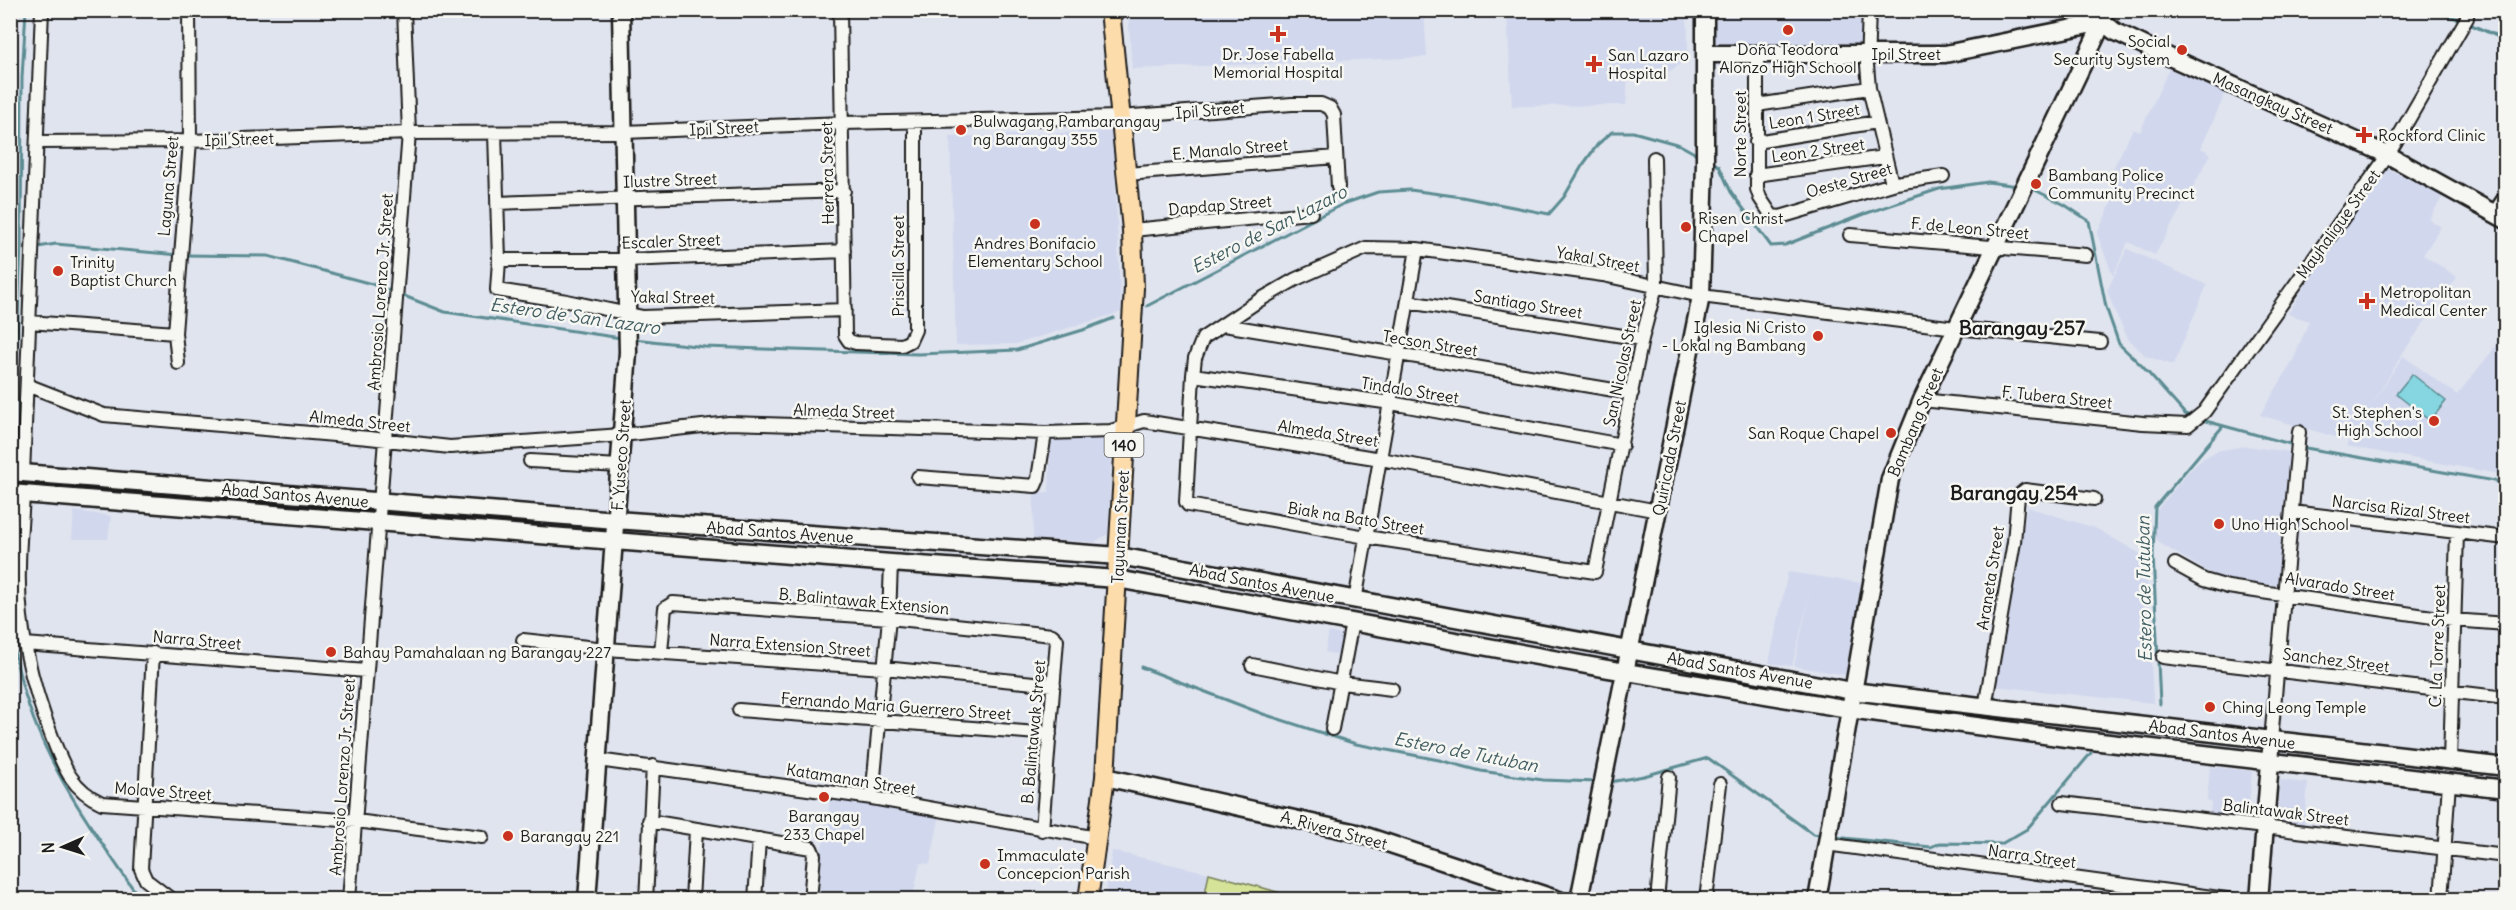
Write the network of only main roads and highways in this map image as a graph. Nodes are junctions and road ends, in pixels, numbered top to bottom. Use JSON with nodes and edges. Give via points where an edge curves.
{"nodes":[{"id":1,"x":621,"y":10,"type":"edge"},
{"id":2,"x":1110,"y":10,"type":"edge"},
{"id":3,"x":1705,"y":10,"type":"edge"},
{"id":4,"x":2103,"y":16,"type":"edge"},
{"id":5,"x":1706,"y":54,"type":"junction"},
{"id":6,"x":2505,"y":199,"type":"edge"},
{"id":7,"x":2501,"y":217,"type":"edge"},
{"id":8,"x":17,"y":473,"type":"edge"},
{"id":9,"x":17,"y":494,"type":"edge"},
{"id":10,"x":616,"y":520,"type":"junction"},
{"id":11,"x":615,"y":540,"type":"junction"},
{"id":12,"x":1119,"y":556,"type":"junction"},
{"id":13,"x":1117,"y":579,"type":"junction"},
{"id":14,"x":1630,"y":651,"type":"junction"},
{"id":15,"x":1626,"y":671,"type":"junction"},
{"id":16,"x":1852,"y":691,"type":"junction"},
{"id":17,"x":1849,"y":709,"type":"junction"},
{"id":18,"x":2271,"y":740,"type":"junction"},
{"id":19,"x":2270,"y":760,"type":"junction"},
{"id":20,"x":2505,"y":767,"type":"edge"},
{"id":21,"x":1105,"y":777,"type":"junction"},
{"id":22,"x":2505,"y":789,"type":"edge"},
{"id":23,"x":587,"y":900,"type":"edge"},
{"id":24,"x":1088,"y":900,"type":"edge"},
{"id":25,"x":1559,"y":900,"type":"edge"},
{"id":26,"x":1580,"y":900,"type":"edge"},
{"id":27,"x":1817,"y":900,"type":"edge"},
{"id":28,"x":2259,"y":900,"type":"edge"}],
"edges":[{"from":1,"to":10,"type":"main road","name":"F. Yuseco Street","via":[[628,352]]},
{"from":2,"to":12,"type":"main road","name":"Tayuman Street","number":"140","via":[[1134,288]]},
{"from":3,"to":5,"type":"main road","name":"Quiricada Street"},
{"from":4,"to":5,"type":"main road","name":"Ipil Street","via":[[1945,54]]},
{"from":4,"to":7,"type":"main road","name":"Masangkay Street","via":[[2114,31],[2388,155]]},
{"from":4,"to":16,"type":"main road","name":"Bambang Street","via":[[1922,400],[1890,479]]},
{"from":5,"to":14,"type":"main road","name":"Quiricada Street","via":[[1701,296]]},
{"from":6,"to":7,"type":"main road"},
{"from":8,"to":10,"type":"main road","name":"Abad Santos Avenue"},
{"from":9,"to":11,"type":"main road","name":"Abad Santos Avenue"},
{"from":10,"to":11,"type":"main road","name":"F. Yuseco Street"},
{"from":10,"to":12,"type":"main road","name":"Abad Santos Avenue"},
{"from":11,"to":13,"type":"main road","name":"Abad Santos Avenue"},
{"from":11,"to":23,"type":"main road","name":"F. Yuseco Street"},
{"from":12,"to":13,"type":"main road","name":"Tayuman Street","number":"140"},
{"from":12,"to":14,"type":"main road","name":"Abad Santos Avenue"},
{"from":13,"to":15,"type":"main road","name":"Abad Santos Avenue"},
{"from":13,"to":21,"type":"main road","name":"Tayuman Street","number":"140"},
{"from":14,"to":15,"type":"main road","name":"Quiricada Street"},
{"from":14,"to":16,"type":"main road","name":"Abad Santos Avenue"},
{"from":15,"to":17,"type":"main road","name":"Abad Santos Avenue"},
{"from":15,"to":26,"type":"main road","name":"Quiricada Street"},
{"from":16,"to":17,"type":"main road","name":"Bambang Street"},
{"from":16,"to":18,"type":"main road","name":"Abad Santos Avenue"},
{"from":17,"to":19,"type":"main road","name":"Abad Santos Avenue"},
{"from":17,"to":27,"type":"main road","name":"Bambang Street"},
{"from":18,"to":19,"type":"main road"},
{"from":18,"to":20,"type":"main road","name":"Abad Santos Avenue"},
{"from":19,"to":22,"type":"main road","name":"Abad Santos Avenue"},
{"from":19,"to":28,"type":"main road"},
{"from":21,"to":24,"type":"main road","name":"Tayuman Street","number":"140"},
{"from":21,"to":25,"type":"main road","name":"A. Rivera Street","via":[[1357,833]]}]}
